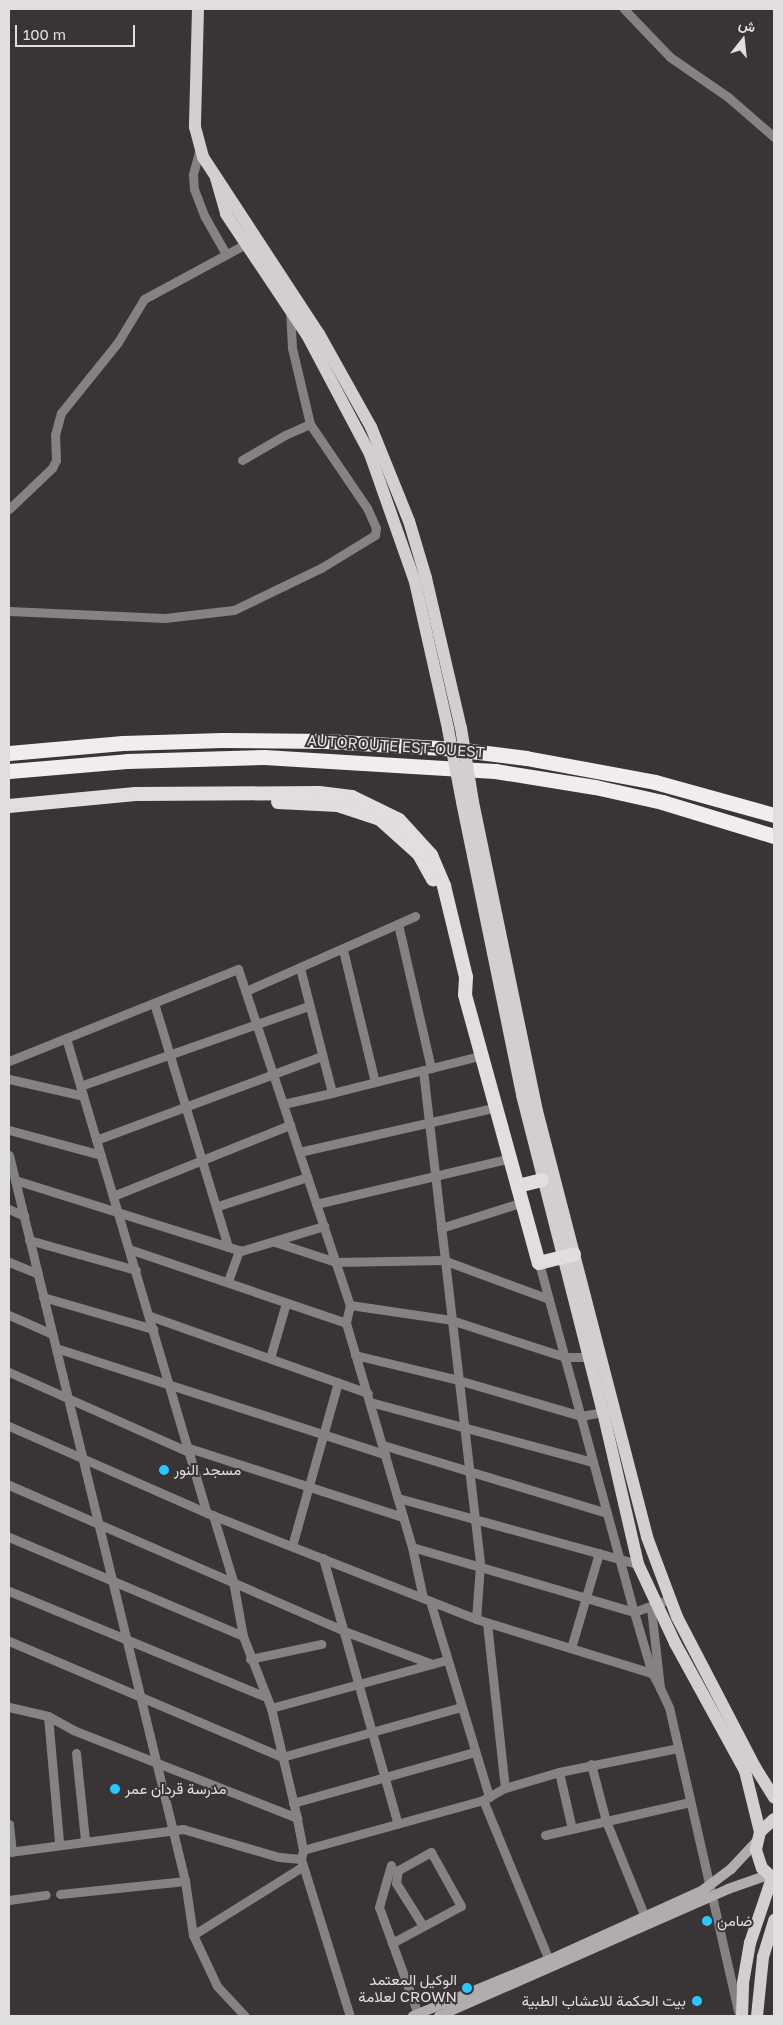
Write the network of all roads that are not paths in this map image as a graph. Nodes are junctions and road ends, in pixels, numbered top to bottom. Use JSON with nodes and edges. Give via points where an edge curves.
{"nodes":[{"id":1,"x":198,"y":9,"type":"edge"},
{"id":2,"x":624,"y":9,"type":"edge"},
{"id":3,"x":774,"y":137,"type":"edge"},
{"id":4,"x":200,"y":148,"type":"junction"},
{"id":5,"x":216,"y":178,"type":"junction"},
{"id":6,"x":244,"y":245,"type":"junction"},
{"id":7,"x":226,"y":254,"type":"junction"},
{"id":8,"x":290,"y":308,"type":"junction"},
{"id":9,"x":310,"y":424,"type":"junction"},
{"id":10,"x":242,"y":460,"type":"dead end"},
{"id":11,"x":9,"y":509,"type":"edge"},
{"id":12,"x":9,"y":611,"type":"edge"},
{"id":13,"x":455,"y":728,"type":"junction"},
{"id":14,"x":9,"y":753,"type":"edge"},
{"id":15,"x":9,"y":771,"type":"edge"},
{"id":16,"x":468,"y":802,"type":"junction"},
{"id":17,"x":9,"y":806,"type":"edge"},
{"id":18,"x":9,"y":815,"type":"edge"},
{"id":19,"x":774,"y":815,"type":"edge"},
{"id":20,"x":774,"y":836,"type":"edge"},
{"id":21,"x":415,"y":916,"type":"dead end"},
{"id":22,"x":398,"y":924,"type":"junction"},
{"id":23,"x":343,"y":950,"type":"junction"},
{"id":24,"x":300,"y":968,"type":"junction"},
{"id":25,"x":246,"y":991,"type":"junction"},
{"id":26,"x":468,"y":1001,"type":"junction"},
{"id":27,"x":154,"y":1003,"type":"junction"},
{"id":28,"x":309,"y":1006,"type":"junction"},
{"id":29,"x":257,"y":1024,"type":"junction"},
{"id":30,"x":66,"y":1038,"type":"junction"},
{"id":31,"x":170,"y":1053,"type":"junction"},
{"id":32,"x":483,"y":1055,"type":"junction"},
{"id":33,"x":322,"y":1056,"type":"junction"},
{"id":34,"x":9,"y":1061,"type":"edge"},
{"id":35,"x":427,"y":1069,"type":"junction"},
{"id":36,"x":273,"y":1074,"type":"junction"},
{"id":37,"x":9,"y":1078,"type":"edge"},
{"id":38,"x":374,"y":1082,"type":"junction"},
{"id":39,"x":80,"y":1086,"type":"junction"},
{"id":40,"x":332,"y":1093,"type":"junction"},
{"id":41,"x":83,"y":1096,"type":"junction"},
{"id":42,"x":283,"y":1104,"type":"junction"},
{"id":43,"x":186,"y":1105,"type":"junction"},
{"id":44,"x":497,"y":1107,"type":"junction"},
{"id":45,"x":429,"y":1123,"type":"junction"},
{"id":46,"x":290,"y":1125,"type":"junction"},
{"id":47,"x":9,"y":1130,"type":"edge"},
{"id":48,"x":96,"y":1140,"type":"junction"},
{"id":49,"x":299,"y":1152,"type":"junction"},
{"id":50,"x":9,"y":1155,"type":"edge"},
{"id":51,"x":101,"y":1155,"type":"junction"},
{"id":52,"x":203,"y":1158,"type":"junction"},
{"id":53,"x":511,"y":1158,"type":"junction"},
{"id":54,"x":307,"y":1177,"type":"junction"},
{"id":55,"x":435,"y":1177,"type":"junction"},
{"id":56,"x":15,"y":1180,"type":"junction"},
{"id":57,"x":542,"y":1180,"type":"junction"},
{"id":58,"x":518,"y":1186,"type":"junction"},
{"id":59,"x":113,"y":1196,"type":"junction"},
{"id":60,"x":523,"y":1202,"type":"junction"},
{"id":61,"x":316,"y":1204,"type":"junction"},
{"id":62,"x":218,"y":1206,"type":"junction"},
{"id":63,"x":9,"y":1209,"type":"edge"},
{"id":64,"x":118,"y":1213,"type":"junction"},
{"id":65,"x":24,"y":1216,"type":"junction"},
{"id":66,"x":324,"y":1226,"type":"junction"},
{"id":67,"x":441,"y":1228,"type":"junction"},
{"id":68,"x":29,"y":1240,"type":"junction"},
{"id":69,"x":274,"y":1242,"type":"junction"},
{"id":70,"x":228,"y":1247,"type":"junction"},
{"id":71,"x":130,"y":1249,"type":"junction"},
{"id":72,"x":239,"y":1250,"type":"junction"},
{"id":73,"x":568,"y":1256,"type":"junction"},
{"id":74,"x":444,"y":1260,"type":"junction"},
{"id":75,"x":9,"y":1262,"type":"edge"},
{"id":76,"x":336,"y":1262,"type":"junction"},
{"id":77,"x":540,"y":1263,"type":"junction"},
{"id":78,"x":136,"y":1270,"type":"junction"},
{"id":79,"x":38,"y":1274,"type":"junction"},
{"id":80,"x":228,"y":1281,"type":"junction"},
{"id":81,"x":43,"y":1296,"type":"junction"},
{"id":82,"x":549,"y":1299,"type":"junction"},
{"id":83,"x":286,"y":1303,"type":"junction"},
{"id":84,"x":350,"y":1305,"type":"junction"},
{"id":85,"x":9,"y":1316,"type":"edge"},
{"id":86,"x":150,"y":1316,"type":"junction"},
{"id":87,"x":451,"y":1320,"type":"junction"},
{"id":88,"x":346,"y":1323,"type":"junction"},
{"id":89,"x":153,"y":1329,"type":"junction"},
{"id":90,"x":52,"y":1334,"type":"junction"},
{"id":91,"x":56,"y":1348,"type":"junction"},
{"id":92,"x":356,"y":1355,"type":"junction"},
{"id":93,"x":565,"y":1357,"type":"junction"},
{"id":94,"x":596,"y":1357,"type":"junction"},
{"id":95,"x":270,"y":1358,"type":"junction"},
{"id":96,"x":9,"y":1372,"type":"edge"},
{"id":97,"x":458,"y":1380,"type":"junction"},
{"id":98,"x":169,"y":1382,"type":"junction"},
{"id":99,"x":338,"y":1382,"type":"junction"},
{"id":100,"x":368,"y":1393,"type":"junction"},
{"id":101,"x":66,"y":1397,"type":"junction"},
{"id":102,"x":370,"y":1402,"type":"junction"},
{"id":103,"x":603,"y":1412,"type":"junction"},
{"id":104,"x":581,"y":1416,"type":"junction"},
{"id":105,"x":9,"y":1426,"type":"edge"},
{"id":106,"x":464,"y":1428,"type":"junction"},
{"id":107,"x":614,"y":1432,"type":"junction"},
{"id":108,"x":323,"y":1433,"type":"junction"},
{"id":109,"x":190,"y":1450,"type":"junction"},
{"id":110,"x":384,"y":1450,"type":"junction"},
{"id":111,"x":82,"y":1459,"type":"junction"},
{"id":112,"x":593,"y":1462,"type":"junction"},
{"id":113,"x":468,"y":1469,"type":"junction"},
{"id":114,"x":9,"y":1485,"type":"edge"},
{"id":115,"x":308,"y":1487,"type":"junction"},
{"id":116,"x":398,"y":1498,"type":"junction"},
{"id":117,"x":607,"y":1513,"type":"junction"},
{"id":118,"x":210,"y":1514,"type":"junction"},
{"id":119,"x":403,"y":1517,"type":"junction"},
{"id":120,"x":474,"y":1518,"type":"junction"},
{"id":121,"x":102,"y":1527,"type":"junction"},
{"id":122,"x":9,"y":1537,"type":"edge"},
{"id":123,"x":292,"y":1546,"type":"junction"},
{"id":124,"x":412,"y":1547,"type":"junction"},
{"id":125,"x":599,"y":1553,"type":"junction"},
{"id":126,"x":323,"y":1558,"type":"junction"},
{"id":127,"x":620,"y":1561,"type":"junction"},
{"id":128,"x":638,"y":1564,"type":"junction"},
{"id":129,"x":480,"y":1565,"type":"junction"},
{"id":130,"x":114,"y":1581,"type":"junction"},
{"id":131,"x":233,"y":1581,"type":"junction"},
{"id":132,"x":9,"y":1591,"type":"edge"},
{"id":133,"x":585,"y":1596,"type":"junction"},
{"id":134,"x":427,"y":1599,"type":"junction"},
{"id":135,"x":670,"y":1599,"type":"junction"},
{"id":136,"x":653,"y":1606,"type":"junction"},
{"id":137,"x":634,"y":1612,"type":"junction"},
{"id":138,"x":476,"y":1619,"type":"junction"},
{"id":139,"x":487,"y":1622,"type":"junction"},
{"id":140,"x":344,"y":1631,"type":"junction"},
{"id":141,"x":242,"y":1636,"type":"junction"},
{"id":142,"x":126,"y":1638,"type":"junction"},
{"id":143,"x":9,"y":1641,"type":"edge"},
{"id":144,"x":321,"y":1644,"type":"dead end"},
{"id":145,"x":571,"y":1648,"type":"junction"},
{"id":146,"x":250,"y":1659,"type":"junction"},
{"id":147,"x":447,"y":1660,"type":"junction"},
{"id":148,"x":432,"y":1664,"type":"junction"},
{"id":149,"x":652,"y":1673,"type":"junction"},
{"id":150,"x":359,"y":1684,"type":"junction"},
{"id":151,"x":660,"y":1688,"type":"junction"},
{"id":152,"x":140,"y":1695,"type":"junction"},
{"id":153,"x":266,"y":1697,"type":"junction"},
{"id":154,"x":10,"y":1704,"type":"edge"},
{"id":155,"x":461,"y":1707,"type":"junction"},
{"id":156,"x":271,"y":1708,"type":"junction"},
{"id":157,"x":48,"y":1716,"type":"junction"},
{"id":158,"x":372,"y":1732,"type":"junction"},
{"id":159,"x":678,"y":1748,"type":"junction"},
{"id":160,"x":474,"y":1752,"type":"junction"},
{"id":161,"x":76,"y":1753,"type":"dead end"},
{"id":162,"x":282,"y":1757,"type":"junction"},
{"id":163,"x":156,"y":1762,"type":"junction"},
{"id":164,"x":591,"y":1764,"type":"junction"},
{"id":165,"x":559,"y":1772,"type":"junction"},
{"id":166,"x":385,"y":1777,"type":"junction"},
{"id":167,"x":505,"y":1788,"type":"junction"},
{"id":168,"x":774,"y":1797,"type":"edge"},
{"id":169,"x":486,"y":1799,"type":"junction"},
{"id":170,"x":690,"y":1802,"type":"junction"},
{"id":171,"x":293,"y":1803,"type":"junction"},
{"id":172,"x":297,"y":1818,"type":"junction"},
{"id":173,"x":774,"y":1819,"type":"edge"},
{"id":174,"x":606,"y":1821,"type":"junction"},
{"id":175,"x":9,"y":1824,"type":"edge"},
{"id":176,"x":398,"y":1824,"type":"junction"},
{"id":177,"x":572,"y":1829,"type":"junction"},
{"id":178,"x":173,"y":1832,"type":"junction"},
{"id":179,"x":545,"y":1835,"type":"dead end"},
{"id":180,"x":759,"y":1836,"type":"junction"},
{"id":181,"x":85,"y":1840,"type":"junction"},
{"id":182,"x":58,"y":1843,"type":"junction"},
{"id":183,"x":11,"y":1852,"type":"edge"},
{"id":184,"x":302,"y":1859,"type":"junction"},
{"id":185,"x":391,"y":1866,"type":"dead end"},
{"id":186,"x":772,"y":1878,"type":"edge"},
{"id":187,"x":185,"y":1881,"type":"junction"},
{"id":188,"x":710,"y":1884,"type":"junction"},
{"id":189,"x":60,"y":1894,"type":"dead end"},
{"id":190,"x":46,"y":1895,"type":"dead end"},
{"id":191,"x":712,"y":1896,"type":"junction"},
{"id":192,"x":9,"y":1900,"type":"edge"},
{"id":193,"x":645,"y":1916,"type":"junction"},
{"id":194,"x":774,"y":1920,"type":"edge"},
{"id":195,"x":423,"y":1926,"type":"junction"},
{"id":196,"x":193,"y":1935,"type":"junction"},
{"id":197,"x":392,"y":1943,"type":"junction"},
{"id":198,"x":549,"y":1960,"type":"junction"},
{"id":199,"x":454,"y":2009,"type":"edge"},
{"id":200,"x":415,"y":2015,"type":"edge"},
{"id":201,"x":245,"y":2016,"type":"edge"},
{"id":202,"x":350,"y":2016,"type":"edge"},
{"id":203,"x":439,"y":2016,"type":"edge"},
{"id":204,"x":741,"y":2016,"type":"edge"},
{"id":205,"x":757,"y":2016,"type":"edge"}],
"edges":[{"from":1,"to":4,"type":"main road","via":[[195,100]]},
{"from":2,"to":3,"type":"street","via":[[664,53],[728,97]]},
{"from":4,"to":5,"type":"main road"},
{"from":4,"to":7,"type":"street","via":[[193,175],[194,189]]},
{"from":5,"to":6,"type":"main road","via":[[219,200]]},
{"from":5,"to":13,"type":"main road","via":[[319,334],[371,428],[409,521],[426,578]]},
{"from":6,"to":7,"type":"street"},
{"from":6,"to":8,"type":"main road"},
{"from":7,"to":11,"type":"street","via":[[144,299],[118,342],[61,413],[55,436],[56,460],[52,468]]},
{"from":8,"to":9,"type":"street","via":[[292,348]]},
{"from":8,"to":13,"type":"main road","via":[[361,433],[379,476],[415,582]]},
{"from":9,"to":10,"type":"street"},
{"from":9,"to":12,"type":"street","via":[[358,492],[375,523],[375,535],[360,545],[234,610],[165,618]]},
{"from":13,"to":16,"type":"main road","bridge":true},
{"from":14,"to":19,"type":"highway","name":"AUTOROUTE EST-OUEST","via":[[123,743],[222,740],[326,741],[455,750],[526,758],[655,782]]},
{"from":15,"to":20,"type":"highway","name":"AUTOROUTE EST-OUEST","via":[[127,761],[264,757],[495,771],[595,787]]},
{"from":16,"to":57,"type":"main road","via":[[522,1095]]},
{"from":16,"to":73,"type":"main road"},
{"from":17,"to":26,"type":"highway","via":[[114,795],[249,792],[319,793],[352,797],[375,806],[417,837],[439,871],[466,977]]},
{"from":18,"to":26,"type":"highway","via":[[121,802],[264,801],[338,804],[361,810],[396,830],[420,854],[431,873],[460,991]]},
{"from":21,"to":22,"type":"street"},
{"from":22,"to":23,"type":"street"},
{"from":22,"to":35,"type":"street"},
{"from":23,"to":24,"type":"street"},
{"from":23,"to":38,"type":"street"},
{"from":24,"to":25,"type":"street"},
{"from":24,"to":28,"type":"street"},
{"from":25,"to":27,"type":"street","via":[[238,969]]},
{"from":25,"to":29,"type":"street"},
{"from":26,"to":32,"type":"highway"},
{"from":27,"to":30,"type":"street"},
{"from":27,"to":31,"type":"street"},
{"from":28,"to":29,"type":"street"},
{"from":28,"to":33,"type":"street"},
{"from":29,"to":31,"type":"street"},
{"from":29,"to":36,"type":"street"},
{"from":30,"to":34,"type":"street"},
{"from":30,"to":39,"type":"street"},
{"from":31,"to":39,"type":"street"},
{"from":31,"to":43,"type":"street"},
{"from":32,"to":35,"type":"street"},
{"from":32,"to":44,"type":"highway"},
{"from":33,"to":36,"type":"street"},
{"from":33,"to":40,"type":"street"},
{"from":35,"to":38,"type":"street"},
{"from":35,"to":45,"type":"street"},
{"from":36,"to":42,"type":"street"},
{"from":36,"to":43,"type":"street"},
{"from":37,"to":41,"type":"street"},
{"from":38,"to":40,"type":"street"},
{"from":39,"to":41,"type":"street"},
{"from":40,"to":42,"type":"street"},
{"from":41,"to":48,"type":"street"},
{"from":42,"to":46,"type":"street"},
{"from":43,"to":48,"type":"street"},
{"from":43,"to":52,"type":"street"},
{"from":44,"to":45,"type":"street"},
{"from":44,"to":53,"type":"highway"},
{"from":45,"to":49,"type":"street"},
{"from":45,"to":55,"type":"street"},
{"from":46,"to":49,"type":"street"},
{"from":46,"to":52,"type":"street"},
{"from":47,"to":51,"type":"street"},
{"from":48,"to":51,"type":"street"},
{"from":49,"to":54,"type":"street"},
{"from":50,"to":56,"type":"street"},
{"from":51,"to":59,"type":"street"},
{"from":52,"to":59,"type":"street"},
{"from":52,"to":62,"type":"street"},
{"from":53,"to":55,"type":"street"},
{"from":53,"to":58,"type":"highway"},
{"from":54,"to":61,"type":"street"},
{"from":54,"to":62,"type":"street"},
{"from":55,"to":61,"type":"street"},
{"from":55,"to":67,"type":"street"},
{"from":56,"to":64,"type":"street"},
{"from":56,"to":65,"type":"street"},
{"from":57,"to":58,"type":"highway"},
{"from":57,"to":73,"type":"main road"},
{"from":58,"to":60,"type":"highway"},
{"from":59,"to":64,"type":"street"},
{"from":60,"to":67,"type":"street"},
{"from":60,"to":77,"type":"highway"},
{"from":61,"to":66,"type":"street"},
{"from":62,"to":70,"type":"street"},
{"from":63,"to":65,"type":"street"},
{"from":64,"to":70,"type":"street"},
{"from":64,"to":71,"type":"street"},
{"from":65,"to":68,"type":"street"},
{"from":66,"to":69,"type":"street"},
{"from":66,"to":76,"type":"street"},
{"from":67,"to":74,"type":"street"},
{"from":68,"to":78,"type":"street"},
{"from":68,"to":79,"type":"street"},
{"from":69,"to":72,"type":"street"},
{"from":69,"to":76,"type":"street"},
{"from":70,"to":72,"type":"street"},
{"from":71,"to":78,"type":"street"},
{"from":71,"to":80,"type":"street"},
{"from":72,"to":80,"type":"street"},
{"from":73,"to":77,"type":"highway"},
{"from":73,"to":94,"type":"main road"},
{"from":74,"to":76,"type":"street"},
{"from":74,"to":82,"type":"street"},
{"from":74,"to":87,"type":"street"},
{"from":75,"to":79,"type":"street"},
{"from":76,"to":84,"type":"street"},
{"from":77,"to":82,"type":"street"},
{"from":78,"to":86,"type":"street"},
{"from":79,"to":81,"type":"street"},
{"from":80,"to":83,"type":"street"},
{"from":81,"to":89,"type":"street"},
{"from":81,"to":90,"type":"street"},
{"from":82,"to":93,"type":"street"},
{"from":83,"to":88,"type":"street"},
{"from":83,"to":95,"type":"street"},
{"from":84,"to":87,"type":"street"},
{"from":84,"to":88,"type":"street"},
{"from":85,"to":90,"type":"street"},
{"from":86,"to":89,"type":"street"},
{"from":86,"to":95,"type":"street"},
{"from":87,"to":93,"type":"street"},
{"from":87,"to":97,"type":"street"},
{"from":88,"to":92,"type":"street"},
{"from":89,"to":98,"type":"street"},
{"from":90,"to":91,"type":"street"},
{"from":91,"to":98,"type":"street"},
{"from":91,"to":101,"type":"street"},
{"from":92,"to":97,"type":"street"},
{"from":92,"to":100,"type":"street"},
{"from":93,"to":94,"type":"street"},
{"from":93,"to":104,"type":"street"},
{"from":94,"to":103,"type":"main road"},
{"from":94,"to":107,"type":"main road"},
{"from":95,"to":99,"type":"street"},
{"from":96,"to":101,"type":"street"},
{"from":97,"to":104,"type":"street"},
{"from":97,"to":106,"type":"street"},
{"from":98,"to":108,"type":"street"},
{"from":98,"to":109,"type":"street"},
{"from":99,"to":100,"type":"street"},
{"from":99,"to":108,"type":"street"},
{"from":100,"to":102,"type":"street"},
{"from":101,"to":109,"type":"street"},
{"from":101,"to":111,"type":"street"},
{"from":102,"to":106,"type":"street"},
{"from":102,"to":110,"type":"street"},
{"from":103,"to":104,"type":"street"},
{"from":103,"to":107,"type":"main road"},
{"from":104,"to":112,"type":"street"},
{"from":105,"to":111,"type":"street"},
{"from":106,"to":112,"type":"street"},
{"from":106,"to":113,"type":"street"},
{"from":107,"to":128,"type":"main road"},
{"from":107,"to":135,"type":"main road"},
{"from":108,"to":110,"type":"street"},
{"from":108,"to":115,"type":"street"},
{"from":109,"to":115,"type":"street"},
{"from":109,"to":118,"type":"street"},
{"from":110,"to":113,"type":"street"},
{"from":110,"to":116,"type":"street"},
{"from":111,"to":118,"type":"street"},
{"from":111,"to":121,"type":"street"},
{"from":112,"to":117,"type":"street"},
{"from":113,"to":117,"type":"street"},
{"from":113,"to":120,"type":"street"},
{"from":114,"to":121,"type":"street"},
{"from":115,"to":119,"type":"street"},
{"from":115,"to":123,"type":"street"},
{"from":116,"to":119,"type":"street"},
{"from":116,"to":120,"type":"street"},
{"from":117,"to":127,"type":"street"},
{"from":118,"to":123,"type":"street"},
{"from":118,"to":131,"type":"street"},
{"from":119,"to":124,"type":"street"},
{"from":120,"to":125,"type":"street"},
{"from":120,"to":129,"type":"street"},
{"from":121,"to":130,"type":"street"},
{"from":121,"to":131,"type":"street"},
{"from":122,"to":130,"type":"street"},
{"from":123,"to":126,"type":"street"},
{"from":124,"to":129,"type":"street"},
{"from":124,"to":134,"type":"street"},
{"from":125,"to":127,"type":"street"},
{"from":125,"to":133,"type":"street"},
{"from":126,"to":134,"type":"street"},
{"from":126,"to":140,"type":"street"},
{"from":127,"to":128,"type":"street"},
{"from":127,"to":137,"type":"street"},
{"from":128,"to":136,"type":"main road"},
{"from":129,"to":133,"type":"street"},
{"from":129,"to":138,"type":"street"},
{"from":130,"to":141,"type":"street"},
{"from":130,"to":142,"type":"street"},
{"from":131,"to":140,"type":"street"},
{"from":131,"to":141,"type":"street"},
{"from":132,"to":142,"type":"street"},
{"from":133,"to":137,"type":"street"},
{"from":133,"to":145,"type":"street"},
{"from":134,"to":138,"type":"street"},
{"from":134,"to":147,"type":"street"},
{"from":135,"to":136,"type":"street"},
{"from":135,"to":168,"type":"main road","via":[[727,1715]]},
{"from":136,"to":137,"type":"street"},
{"from":136,"to":151,"type":"street"},
{"from":136,"to":180,"type":"main road","via":[[745,1771]]},
{"from":137,"to":149,"type":"street"},
{"from":138,"to":139,"type":"street"},
{"from":139,"to":145,"type":"street"},
{"from":139,"to":167,"type":"street"},
{"from":140,"to":148,"type":"street"},
{"from":140,"to":150,"type":"street"},
{"from":141,"to":146,"type":"street"},
{"from":142,"to":152,"type":"street"},
{"from":142,"to":153,"type":"street"},
{"from":143,"to":152,"type":"street"},
{"from":144,"to":146,"type":"street"},
{"from":145,"to":149,"type":"street"},
{"from":146,"to":153,"type":"street"},
{"from":147,"to":148,"type":"street"},
{"from":147,"to":155,"type":"street"},
{"from":148,"to":150,"type":"street"},
{"from":149,"to":151,"type":"street"},
{"from":150,"to":156,"type":"street"},
{"from":150,"to":158,"type":"street"},
{"from":151,"to":159,"type":"street","via":[[669,1707]]},
{"from":152,"to":162,"type":"street"},
{"from":152,"to":163,"type":"street"},
{"from":153,"to":156,"type":"street"},
{"from":154,"to":157,"type":"street"},
{"from":155,"to":158,"type":"street"},
{"from":155,"to":160,"type":"street"},
{"from":156,"to":162,"type":"street"},
{"from":157,"to":163,"type":"street","via":[[73,1730]]},
{"from":157,"to":182,"type":"street"},
{"from":158,"to":162,"type":"street"},
{"from":158,"to":166,"type":"street"},
{"from":159,"to":164,"type":"street"},
{"from":159,"to":170,"type":"street"},
{"from":160,"to":166,"type":"street"},
{"from":160,"to":169,"type":"street"},
{"from":161,"to":181,"type":"street"},
{"from":162,"to":171,"type":"street"},
{"from":163,"to":172,"type":"street"},
{"from":163,"to":178,"type":"street"},
{"from":164,"to":165,"type":"street"},
{"from":164,"to":174,"type":"street"},
{"from":165,"to":167,"type":"street"},
{"from":165,"to":177,"type":"street"},
{"from":166,"to":171,"type":"street"},
{"from":166,"to":176,"type":"street"},
{"from":167,"to":169,"type":"street"},
{"from":169,"to":176,"type":"street"},
{"from":169,"to":198,"type":"street"},
{"from":170,"to":174,"type":"street"},
{"from":170,"to":188,"type":"street"},
{"from":171,"to":172,"type":"street"},
{"from":172,"to":184,"type":"street"},
{"from":173,"to":180,"type":"main road"},
{"from":174,"to":177,"type":"street"},
{"from":174,"to":193,"type":"street"},
{"from":175,"to":183,"type":"street"},
{"from":176,"to":184,"type":"street"},
{"from":177,"to":179,"type":"street"},
{"from":178,"to":181,"type":"street"},
{"from":178,"to":184,"type":"street","via":[[190,1830],[279,1857]]},
{"from":178,"to":187,"type":"street"},
{"from":180,"to":186,"type":"main road","via":[[758,1860]]},
{"from":180,"to":188,"type":"main road","via":[[731,1869]]},
{"from":181,"to":182,"type":"street"},
{"from":182,"to":183,"type":"street"},
{"from":184,"to":196,"type":"street"},
{"from":184,"to":202,"type":"street"},
{"from":185,"to":197,"type":"street","via":[[379,1907]]},
{"from":186,"to":191,"type":"main road"},
{"from":186,"to":204,"type":"main road","via":[[749,1950]]},
{"from":187,"to":189,"type":"street"},
{"from":187,"to":196,"type":"street"},
{"from":188,"to":191,"type":"street"},
{"from":188,"to":193,"type":"main road"},
{"from":190,"to":192,"type":"street"},
{"from":191,"to":199,"type":"main road"},
{"from":191,"to":204,"type":"street"},
{"from":193,"to":198,"type":"main road"},
{"from":194,"to":205,"type":"main road","via":[[762,1956]]},
{"from":195,"to":195,"type":"street","via":[[462,1906],[431,1852],[398,1870],[396,1883]]},
{"from":195,"to":197,"type":"street"},
{"from":196,"to":201,"type":"street","via":[[217,1986]]},
{"from":197,"to":200,"type":"street"},
{"from":198,"to":199,"type":"main road"},
{"from":199,"to":200,"type":"main road"},
{"from":199,"to":203,"type":"main road"}]}
